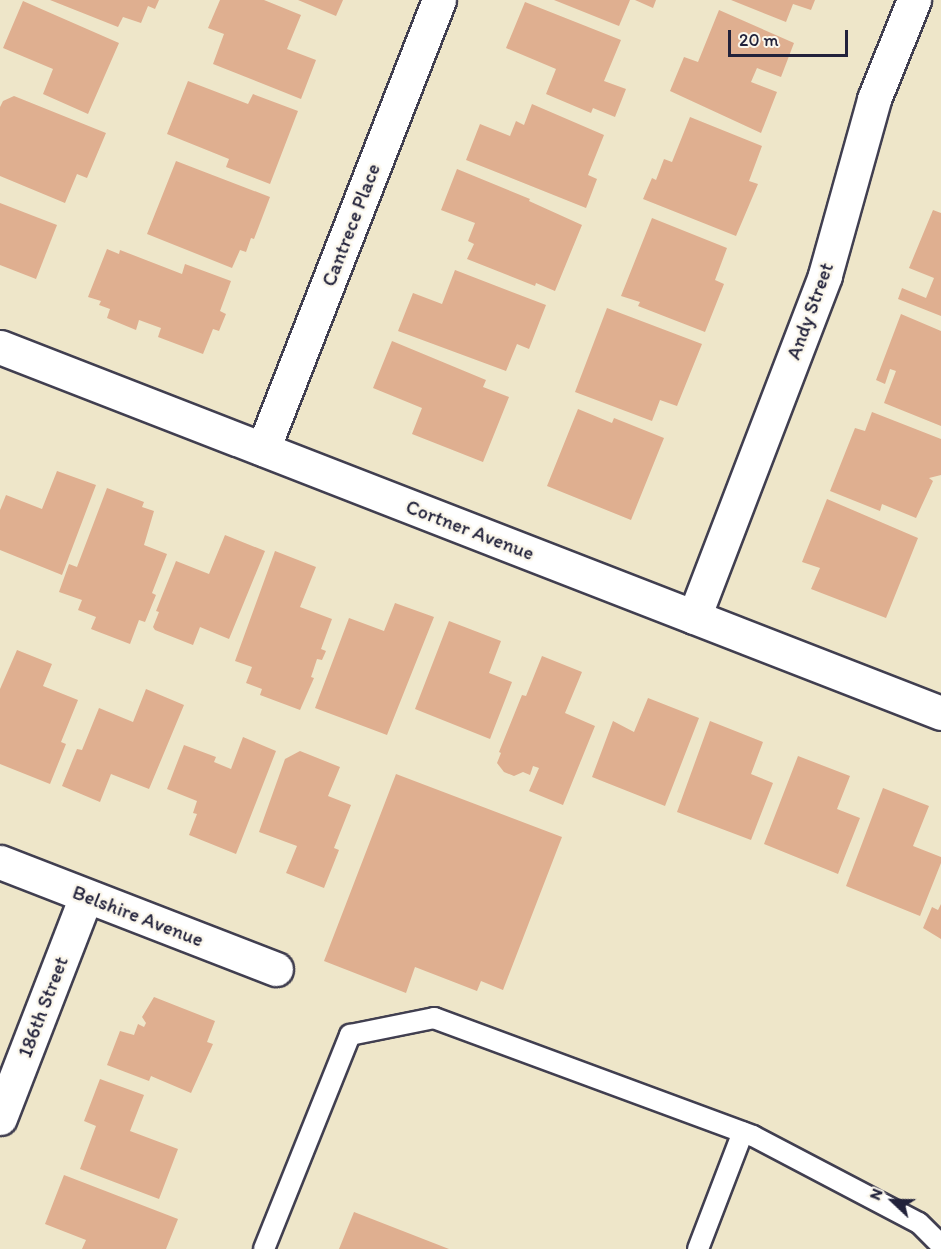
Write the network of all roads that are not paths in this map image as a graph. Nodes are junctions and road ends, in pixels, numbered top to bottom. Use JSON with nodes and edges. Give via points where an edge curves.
{"nodes":[{"id":1,"x":439,"y":0,"type":"edge"},
{"id":2,"x":914,"y":0,"type":"edge"},
{"id":3,"x":0,"y":347,"type":"edge"},
{"id":4,"x":263,"y":449,"type":"junction"},
{"id":5,"x":694,"y":617,"type":"junction"},
{"id":6,"x":941,"y":713,"type":"edge"},
{"id":7,"x":0,"y":862,"type":"edge"},
{"id":8,"x":86,"y":896,"type":"junction"},
{"id":9,"x":276,"y":969,"type":"dead end"},
{"id":10,"x":0,"y":1118,"type":"edge"},
{"id":11,"x":743,"y":1132,"type":"junction"},
{"id":12,"x":941,"y":1245,"type":"edge"},
{"id":13,"x":264,"y":1249,"type":"edge"},
{"id":14,"x":698,"y":1249,"type":"edge"}],
"edges":[{"from":1,"to":4,"type":"street","name":"Cantrece Place"},
{"from":2,"to":5,"type":"street","name":"Andy Street","via":[[874,99],[825,275]]},
{"from":3,"to":4,"type":"street","name":"Cortner Avenue"},
{"from":4,"to":5,"type":"street","name":"Cortner Avenue"},
{"from":5,"to":6,"type":"street","name":"Cortner Avenue"},
{"from":7,"to":8,"type":"street","name":"Belshire Avenue"},
{"from":8,"to":9,"type":"street","name":"Belshire Avenue"},
{"from":8,"to":10,"type":"street","name":"186th Street"},
{"from":11,"to":12,"type":"lane","via":[[919,1223]]},
{"from":11,"to":13,"type":"lane","via":[[434,1018],[350,1035]]},
{"from":11,"to":14,"type":"lane"}]}
